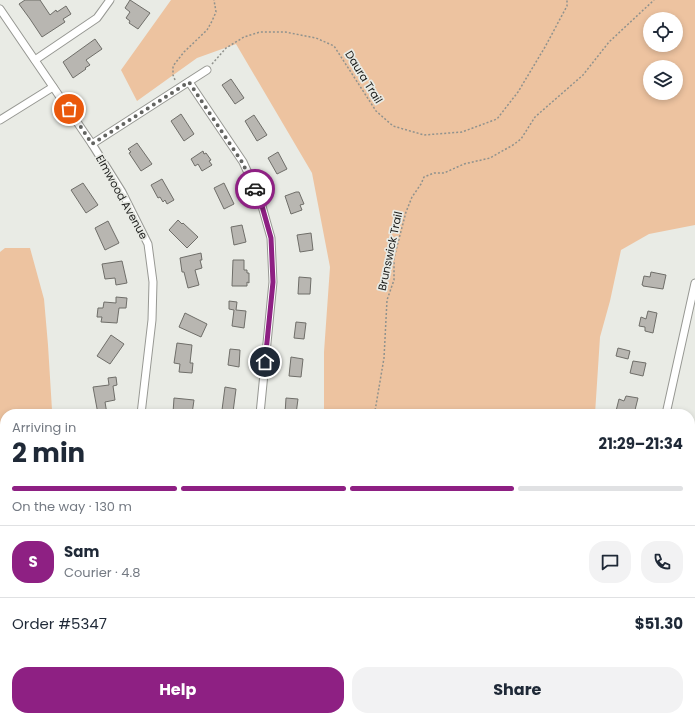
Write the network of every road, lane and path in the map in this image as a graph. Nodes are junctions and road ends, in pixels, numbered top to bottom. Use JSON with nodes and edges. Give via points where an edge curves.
{"nodes":[{"id":1,"x":110,"y":0,"type":"edge"},
{"id":2,"x":214,"y":0,"type":"edge"},
{"id":3,"x":567,"y":0,"type":"edge"},
{"id":4,"x":654,"y":0,"type":"edge"},
{"id":5,"x":0,"y":8,"type":"edge"},
{"id":6,"x":35,"y":60,"type":"junction"},
{"id":7,"x":207,"y":70,"type":"joint"},
{"id":8,"x":189,"y":82,"type":"junction"},
{"id":9,"x":54,"y":87,"type":"junction"},
{"id":10,"x":180,"y":87,"type":"junction"},
{"id":11,"x":0,"y":120,"type":"edge"},
{"id":12,"x":92,"y":144,"type":"junction"},
{"id":13,"x":695,"y":283,"type":"edge"},
{"id":14,"x":142,"y":409,"type":"edge"},
{"id":15,"x":260,"y":409,"type":"edge"},
{"id":16,"x":375,"y":409,"type":"edge"},
{"id":17,"x":667,"y":409,"type":"edge"}],
"edges":[{"from":1,"to":6,"type":"street","via":[[97,18]]},
{"from":2,"to":10,"type":"path","via":[[216,12],[207,30],[173,66],[175,80]]},
{"from":3,"to":7,"type":"path","name":"Daura Trail","via":[[567,6],[545,47],[518,92],[497,119],[462,132],[424,135],[393,126],[376,111],[334,46],[316,38],[285,32],[260,32],[244,37],[226,48]]},
{"from":4,"to":16,"type":"path","name":"Brunswick Trail","via":[[609,42],[583,75],[536,117],[513,145],[490,158],[424,177],[406,212],[394,258],[394,280],[387,300],[384,358]]},
{"from":5,"to":6,"type":"street","name":"Elmwood Avenue"},
{"from":6,"to":9,"type":"street","name":"Elmwood Avenue"},
{"from":7,"to":8,"type":"street"},
{"from":8,"to":10,"type":"street"},
{"from":8,"to":15,"type":"street","via":[[242,162],[260,199],[271,238],[273,282]]},
{"from":9,"to":11,"type":"street"},
{"from":9,"to":12,"type":"street","name":"Elmwood Avenue"},
{"from":10,"to":12,"type":"street"},
{"from":12,"to":14,"type":"street","name":"Elmwood Avenue","via":[[122,192],[148,244],[153,282],[152,320]]},
{"from":13,"to":17,"type":"street"}]}
